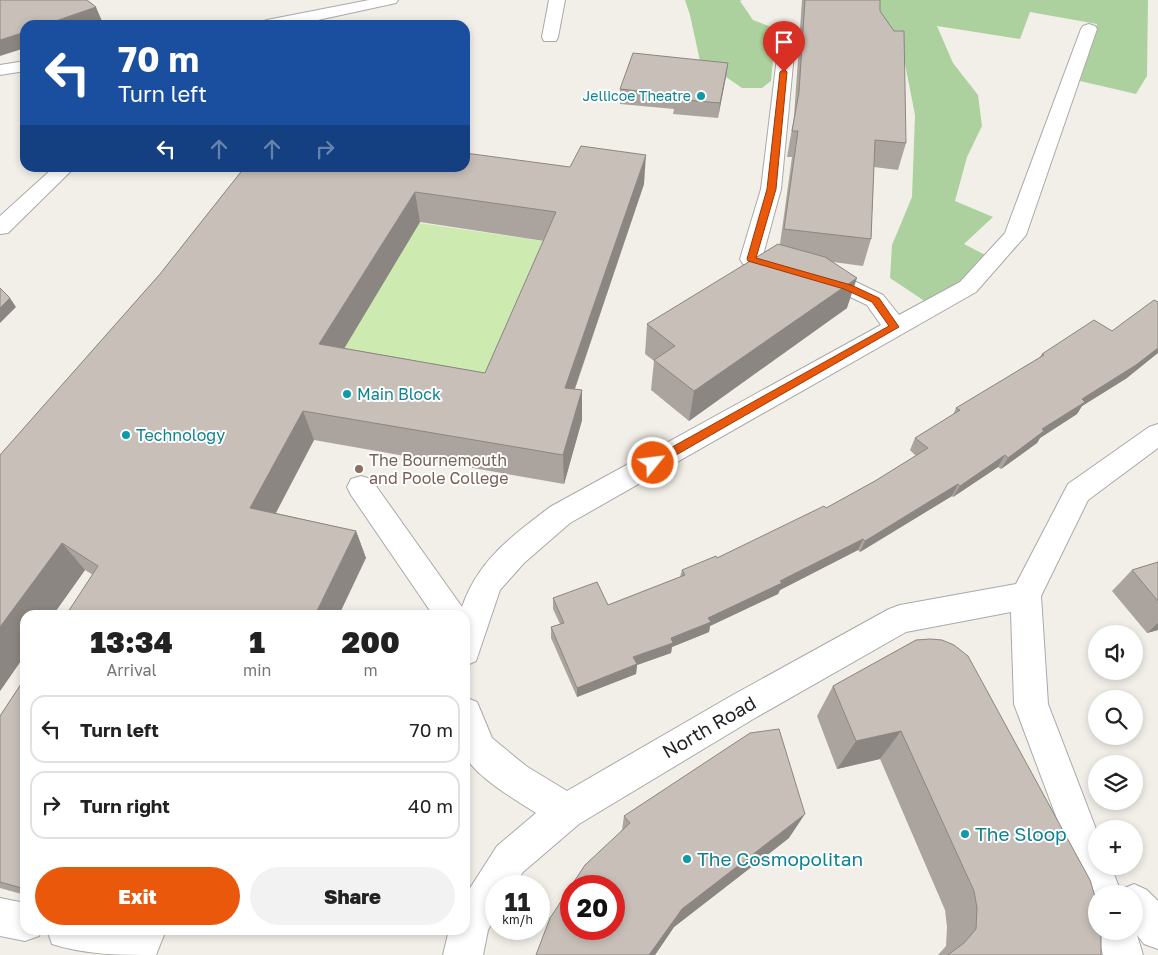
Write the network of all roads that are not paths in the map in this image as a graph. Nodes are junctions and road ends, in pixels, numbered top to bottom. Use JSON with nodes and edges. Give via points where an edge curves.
{"nodes":[{"id":1,"x":390,"y":0,"type":"edge"},
{"id":2,"x":557,"y":0,"type":"edge"},
{"id":3,"x":299,"y":20,"type":"edge"},
{"id":4,"x":1089,"y":29,"type":"dead end"},
{"id":5,"x":788,"y":33,"type":"dead end"},
{"id":6,"x":550,"y":37,"type":"dead end"},
{"id":7,"x":20,"y":67,"type":"edge"},
{"id":8,"x":0,"y":70,"type":"edge"},
{"id":9,"x":60,"y":172,"type":"edge"},
{"id":10,"x":0,"y":228,"type":"edge"},
{"id":11,"x":894,"y":327,"type":"junction"},
{"id":12,"x":1158,"y":434,"type":"edge"},
{"id":13,"x":361,"y":487,"type":"dead end"},
{"id":14,"x":1026,"y":596,"type":"junction"},
{"id":15,"x":447,"y":610,"type":"edge"},
{"id":16,"x":470,"y":631,"type":"edge"},
{"id":17,"x":470,"y":739,"type":"edge"},
{"id":18,"x":473,"y":755,"type":"edge"},
{"id":19,"x":566,"y":811,"type":"junction"},
{"id":20,"x":1088,"y":838,"type":"edge"},
{"id":21,"x":1111,"y":875,"type":"edge"},
{"id":22,"x":1119,"y":885,"type":"edge"},
{"id":23,"x":1143,"y":913,"type":"edge"},
{"id":24,"x":0,"y":917,"type":"edge"},
{"id":25,"x":20,"y":921,"type":"edge"},
{"id":26,"x":470,"y":923,"type":"edge"},
{"id":27,"x":1158,"y":930,"type":"edge"},
{"id":28,"x":89,"y":935,"type":"edge"},
{"id":29,"x":145,"y":935,"type":"edge"},
{"id":30,"x":467,"y":935,"type":"edge"},
{"id":31,"x":1119,"y":940,"type":"edge"},
{"id":32,"x":463,"y":955,"type":"edge"},
{"id":33,"x":1123,"y":955,"type":"edge"}],
"edges":[{"from":1,"to":3,"type":"street"},
{"from":2,"to":6,"type":"street"},
{"from":4,"to":11,"type":"street","via":[[1015,235],[968,287]]},
{"from":5,"to":11,"type":"street","via":[[772,189],[751,259],[848,287],[875,300]]},
{"from":7,"to":8,"type":"street"},
{"from":9,"to":10,"type":"street"},
{"from":11,"to":16,"type":"street","via":[[560,515],[515,551],[488,582]]},
{"from":12,"to":14,"type":"street","via":[[1078,492]]},
{"from":13,"to":15,"type":"street"},
{"from":14,"to":19,"type":"street","name":"North Road","via":[[900,619]]},
{"from":14,"to":20,"type":"street","via":[[1031,704]]},
{"from":17,"to":18,"type":"street"},
{"from":18,"to":19,"type":"street"},
{"from":19,"to":26,"type":"street","name":"North Road","via":[[510,859]]},
{"from":21,"to":22,"type":"street"},
{"from":23,"to":27,"type":"street"},
{"from":24,"to":25,"type":"street"},
{"from":28,"to":29,"type":"street","via":[[140,946]]},
{"from":30,"to":32,"type":"street","name":"North Road"},
{"from":31,"to":33,"type":"street"}]}
